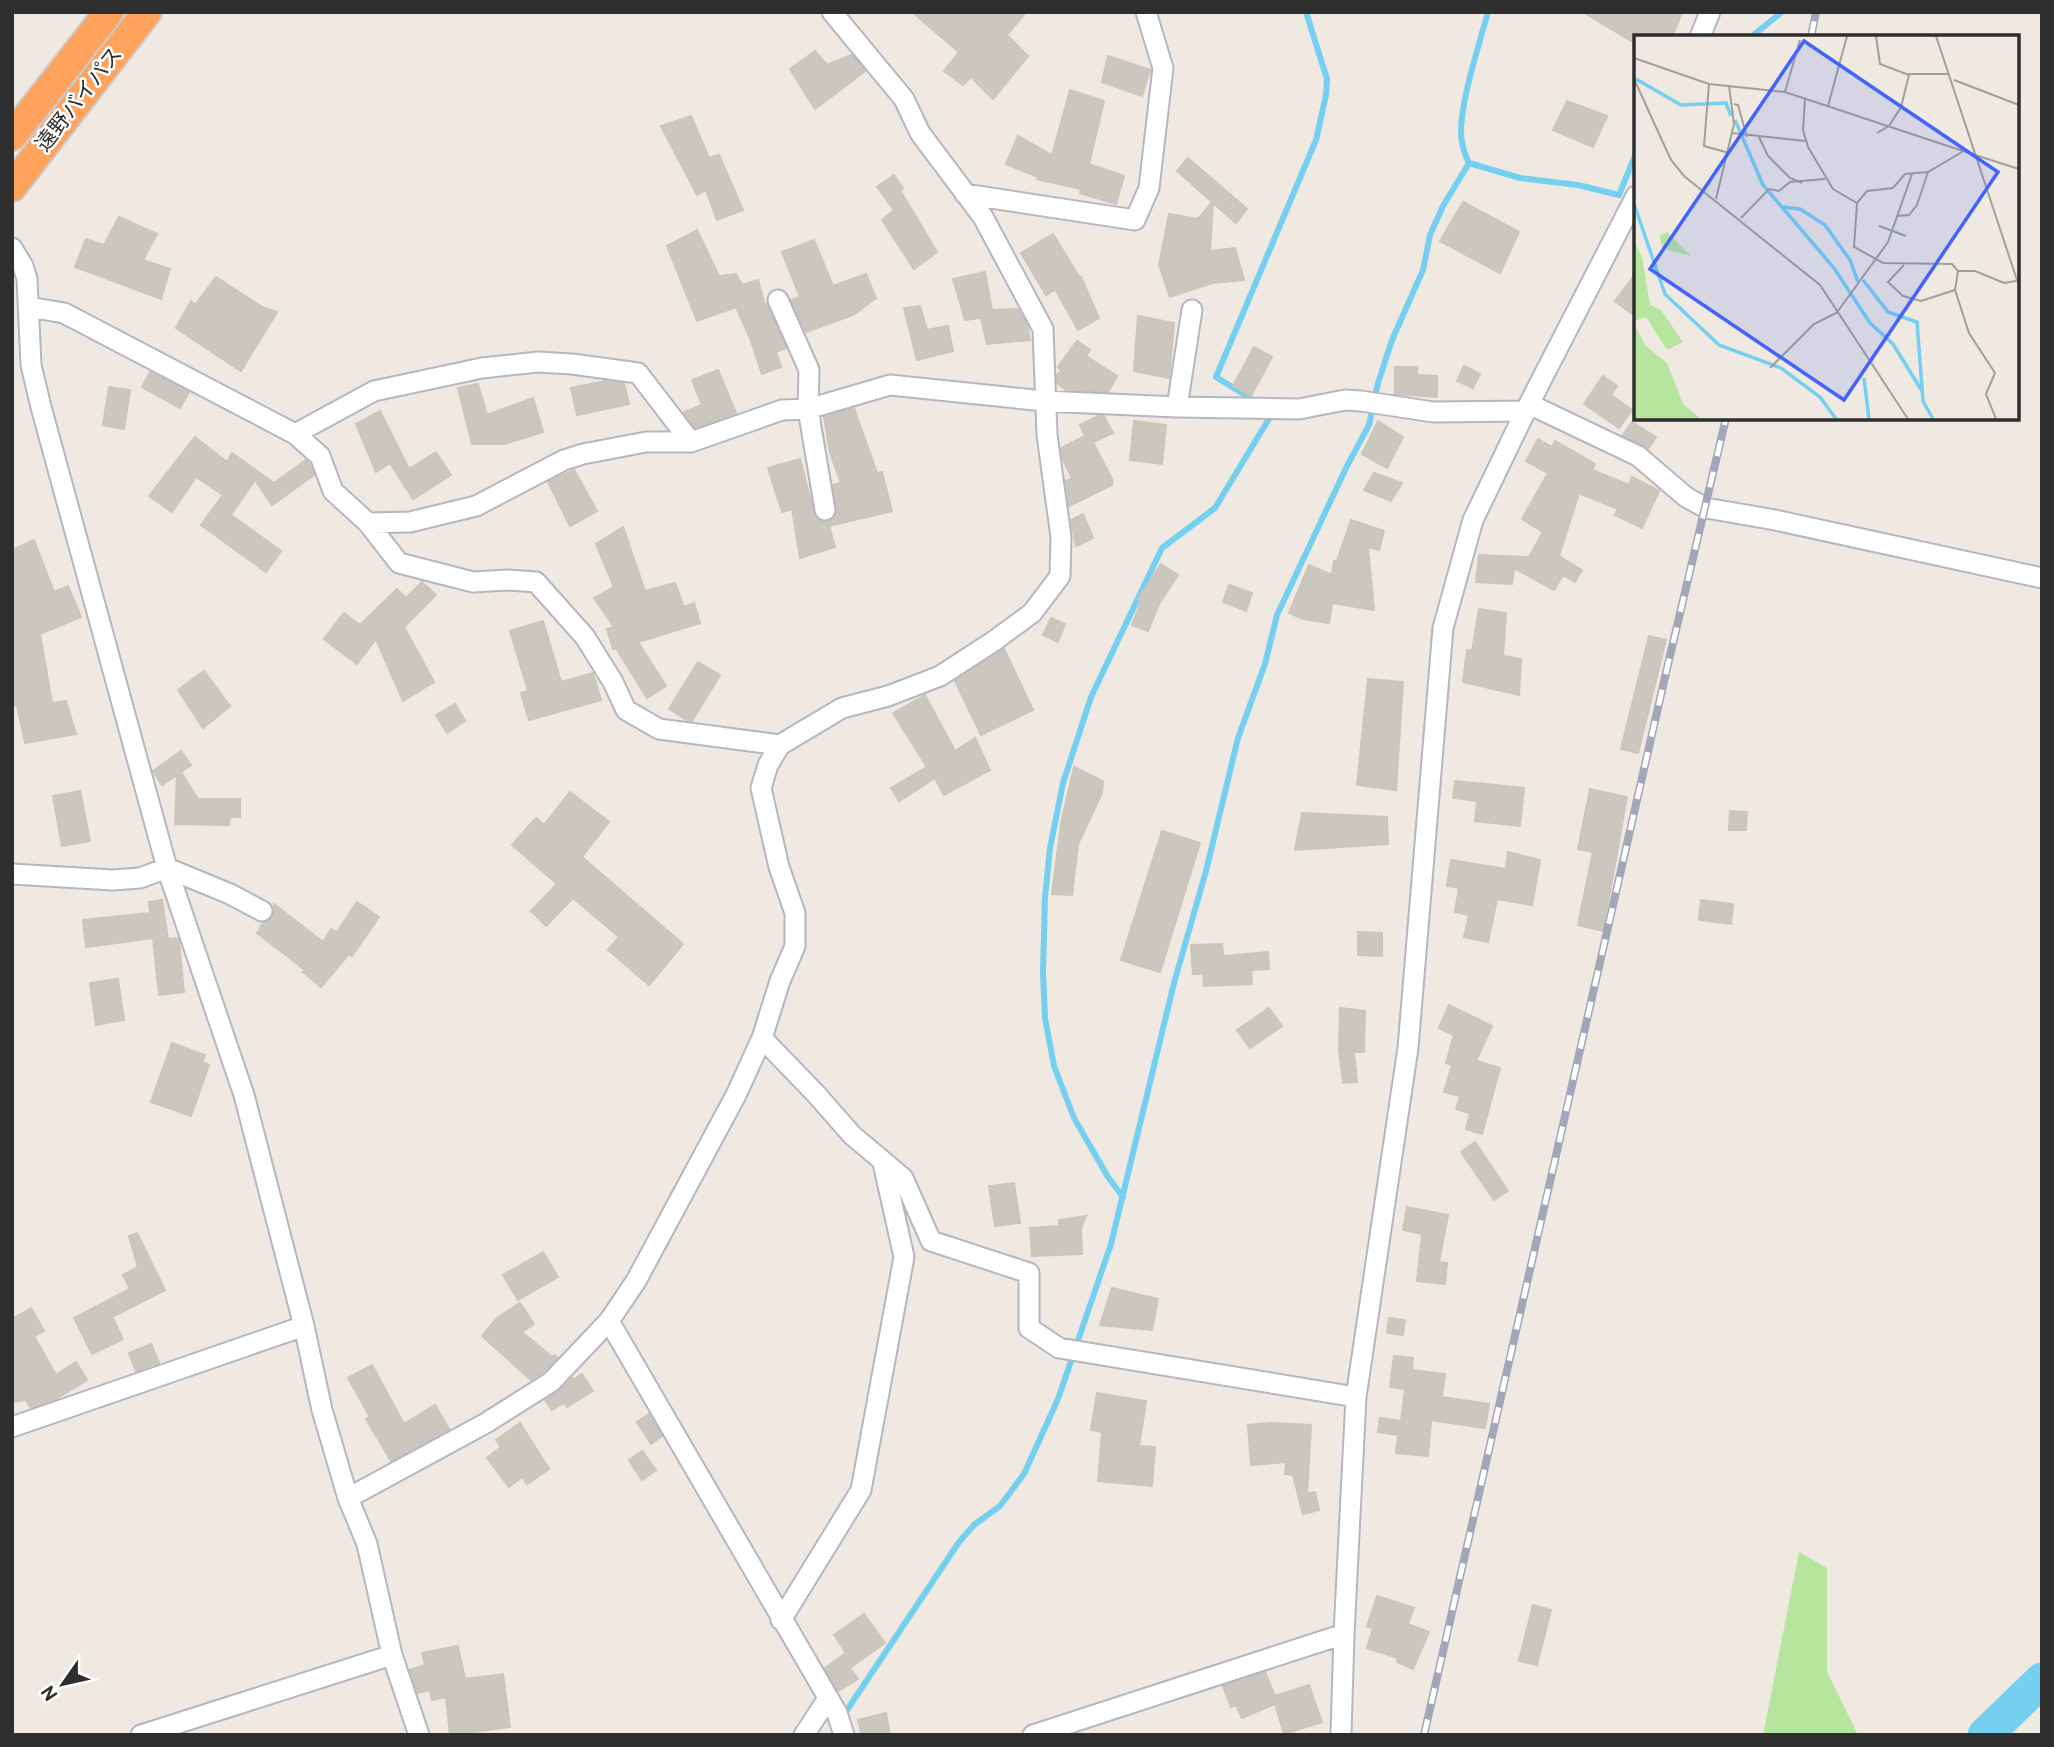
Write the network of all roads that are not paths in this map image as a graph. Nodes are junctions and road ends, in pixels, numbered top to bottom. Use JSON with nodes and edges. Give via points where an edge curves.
{"nodes":[{"id":1,"x":109,"y":12,"type":"edge"},
{"id":2,"x":147,"y":12,"type":"edge"},
{"id":3,"x":832,"y":12,"type":"edge"},
{"id":4,"x":1146,"y":12,"type":"edge"},
{"id":5,"x":1710,"y":12,"type":"edge"},
{"id":6,"x":1701,"y":35,"type":"edge"},
{"id":7,"x":12,"y":136,"type":"edge"},
{"id":8,"x":12,"y":187,"type":"edge"},
{"id":9,"x":965,"y":194,"type":"junction"},
{"id":10,"x":1634,"y":200,"type":"edge"},
{"id":11,"x":12,"y":248,"type":"edge"},
{"id":12,"x":778,"y":300,"type":"dead end"},
{"id":13,"x":29,"y":307,"type":"junction"},
{"id":14,"x":1192,"y":310,"type":"dead end"},
{"id":15,"x":1044,"y":401,"type":"junction"},
{"id":16,"x":1177,"y":407,"type":"junction"},
{"id":17,"x":1528,"y":407,"type":"junction"},
{"id":18,"x":808,"y":409,"type":"junction"},
{"id":19,"x":295,"y":434,"type":"junction"},
{"id":20,"x":691,"y":442,"type":"junction"},
{"id":21,"x":825,"y":510,"type":"dead end"},
{"id":22,"x":368,"y":523,"type":"junction"},
{"id":23,"x":2042,"y":578,"type":"edge"},
{"id":24,"x":780,"y":745,"type":"junction"},
{"id":25,"x":167,"y":868,"type":"junction"},
{"id":26,"x":12,"y":874,"type":"edge"},
{"id":27,"x":262,"y":911,"type":"dead end"},
{"id":28,"x":762,"y":1038,"type":"junction"},
{"id":29,"x":883,"y":1163,"type":"junction"},
{"id":30,"x":609,"y":1321,"type":"junction"},
{"id":31,"x":304,"y":1326,"type":"junction"},
{"id":32,"x":1356,"y":1398,"type":"junction"},
{"id":33,"x":12,"y":1427,"type":"edge"},
{"id":34,"x":348,"y":1498,"type":"junction"},
{"id":35,"x":781,"y":1620,"type":"junction"},
{"id":36,"x":1344,"y":1634,"type":"junction"},
{"id":37,"x":392,"y":1655,"type":"junction"},
{"id":38,"x":832,"y":1707,"type":"junction"},
{"id":39,"x":141,"y":1735,"type":"edge"},
{"id":40,"x":419,"y":1735,"type":"edge"},
{"id":41,"x":804,"y":1735,"type":"edge"},
{"id":42,"x":844,"y":1735,"type":"edge"},
{"id":43,"x":1033,"y":1735,"type":"edge"},
{"id":44,"x":1341,"y":1735,"type":"edge"}],
"edges":[{"from":1,"to":7,"type":"highway","name":"遠野バイパス"},
{"from":2,"to":8,"type":"highway","name":"遠野バイパス"},
{"from":3,"to":9,"type":"street","via":[[904,99],[920,132]]},
{"from":4,"to":9,"type":"street","via":[[1163,68],[1149,188],[1135,219]]},
{"from":5,"to":6,"type":"street"},
{"from":9,"to":15,"type":"street","via":[[1007,258],[1043,329]]},
{"from":10,"to":17,"type":"street"},
{"from":11,"to":13,"type":"street","via":[[27,279]]},
{"from":12,"to":18,"type":"street","via":[[809,370]]},
{"from":13,"to":19,"type":"street","via":[[64,313]]},
{"from":13,"to":25,"type":"street","via":[[31,365],[41,407]]},
{"from":14,"to":16,"type":"street"},
{"from":15,"to":16,"type":"street"},
{"from":15,"to":18,"type":"street","via":[[890,385]]},
{"from":15,"to":24,"type":"street","via":[[1061,537],[1060,576],[1039,604],[940,676],[842,708]]},
{"from":16,"to":17,"type":"street","via":[[1299,409],[1345,400],[1433,412]]},
{"from":17,"to":23,"type":"street","via":[[1638,456],[1706,508]]},
{"from":17,"to":32,"type":"street","via":[[1473,520],[1443,628],[1408,1048]]},
{"from":18,"to":20,"type":"street","via":[[782,410]]},
{"from":18,"to":21,"type":"street"},
{"from":19,"to":20,"type":"street","via":[[374,391],[482,368],[538,362],[638,373]]},
{"from":19,"to":22,"type":"street","via":[[320,456],[333,491]]},
{"from":20,"to":22,"type":"street","via":[[646,442],[583,454],[476,506],[410,522]]},
{"from":22,"to":24,"type":"street","via":[[399,563],[473,582],[536,582],[585,637],[626,710],[659,729]]},
{"from":24,"to":28,"type":"street","via":[[761,788],[795,913],[795,946]]},
{"from":25,"to":26,"type":"street","via":[[140,878],[113,880]]},
{"from":25,"to":27,"type":"street"},
{"from":25,"to":31,"type":"street","via":[[244,1095]]},
{"from":28,"to":29,"type":"street"},
{"from":28,"to":30,"type":"street","via":[[636,1281]]},
{"from":29,"to":32,"type":"street","via":[[903,1178],[931,1241],[1029,1273],[1029,1328],[1062,1348]]},
{"from":29,"to":35,"type":"street","via":[[904,1257],[861,1490]]},
{"from":30,"to":34,"type":"street","via":[[551,1382]]},
{"from":30,"to":35,"type":"street"},
{"from":31,"to":33,"type":"street"},
{"from":31,"to":34,"type":"street"},
{"from":32,"to":36,"type":"street"},
{"from":34,"to":37,"type":"street","via":[[367,1544]]},
{"from":35,"to":38,"type":"street"},
{"from":36,"to":43,"type":"street"},
{"from":36,"to":44,"type":"street"},
{"from":37,"to":39,"type":"street"},
{"from":37,"to":40,"type":"street"},
{"from":38,"to":41,"type":"street"},
{"from":38,"to":42,"type":"street"}]}
